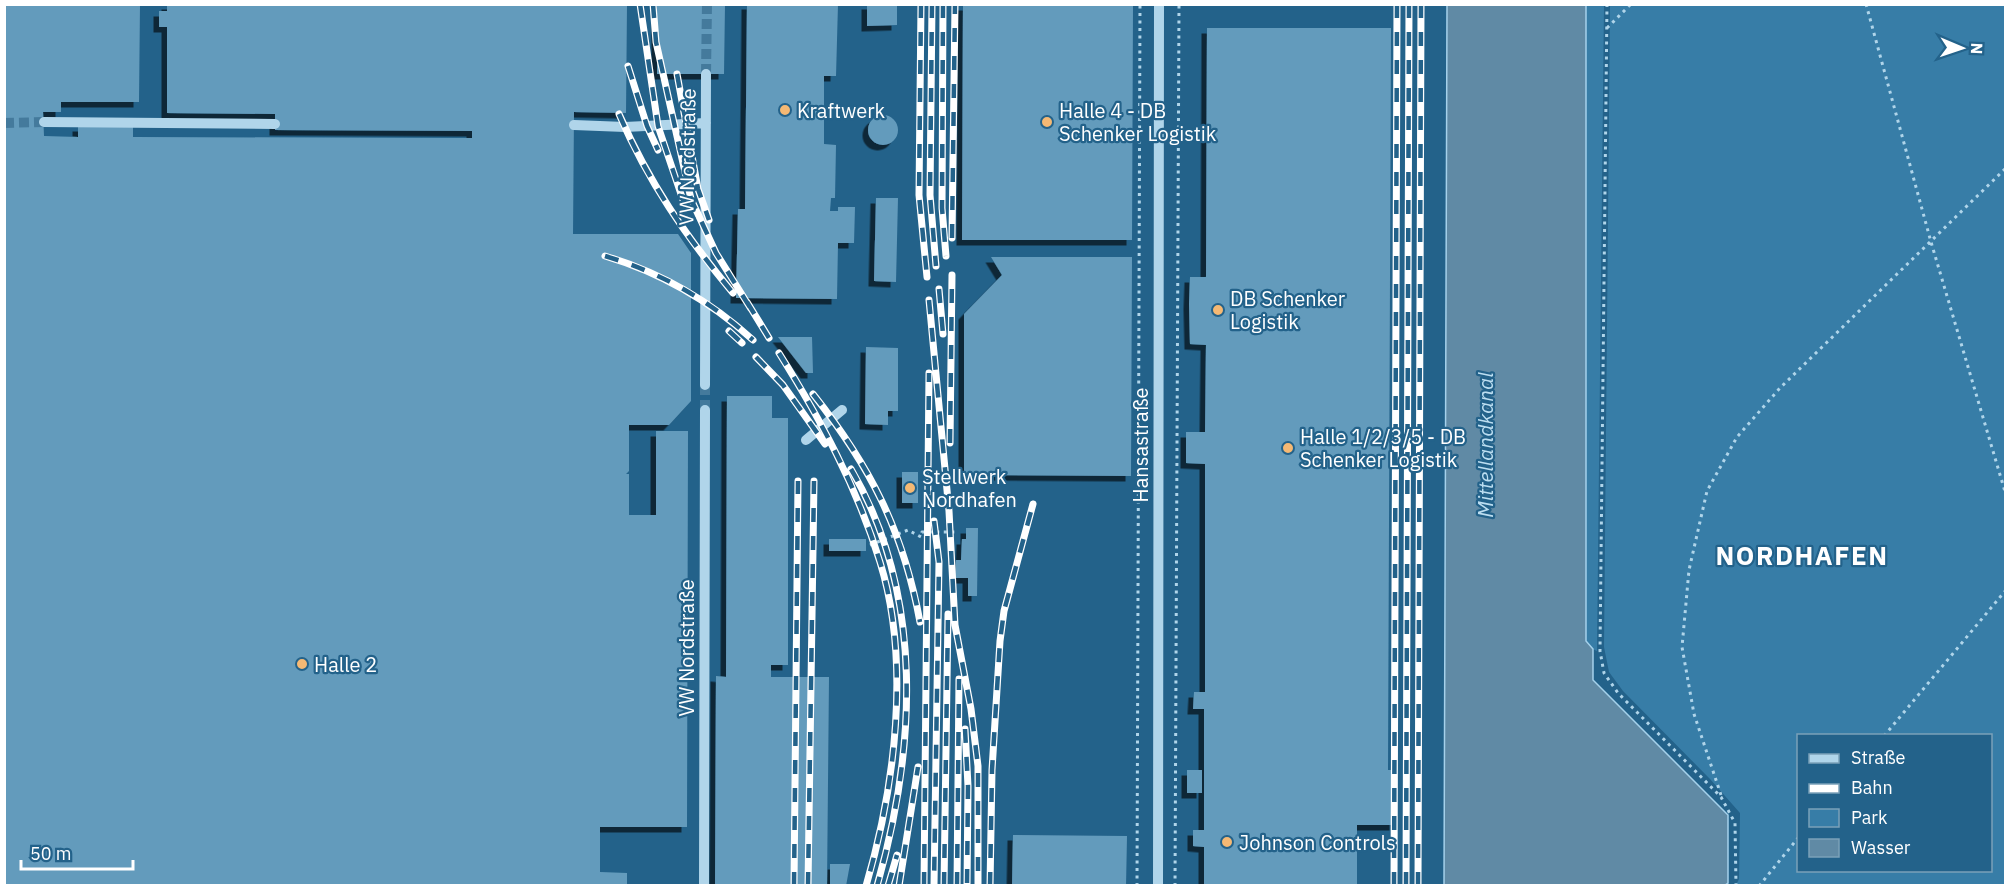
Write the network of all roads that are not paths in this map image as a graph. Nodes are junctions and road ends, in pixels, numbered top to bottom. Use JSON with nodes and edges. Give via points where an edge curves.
{"nodes":[{"id":1,"x":1159,"y":4,"type":"edge"},
{"id":2,"x":706,"y":74,"type":"tunnel mouth"},
{"id":3,"x":44,"y":122,"type":"tunnel mouth"},
{"id":4,"x":706,"y":123,"type":"junction"},
{"id":5,"x":275,"y":124,"type":"dead end"},
{"id":6,"x":574,"y":125,"type":"dead end"},
{"id":7,"x":705,"y":385,"type":"tunnel mouth"},
{"id":8,"x":705,"y":410,"type":"tunnel mouth"},
{"id":9,"x":842,"y":410,"type":"dead end"},
{"id":10,"x":806,"y":440,"type":"dead end"},
{"id":11,"x":704,"y":885,"type":"edge"},
{"id":12,"x":1158,"y":885,"type":"edge"}],
"edges":[{"from":1,"to":12,"type":"street","name":"Hansastraße"},
{"from":2,"to":4,"type":"street","name":"VW Nordstraße"},
{"from":3,"to":5,"type":"street"},
{"from":4,"to":6,"type":"street"},
{"from":4,"to":7,"type":"street","name":"VW Nordstraße"},
{"from":8,"to":11,"type":"street","name":"VW Nordstraße"},
{"from":9,"to":10,"type":"street"}]}
